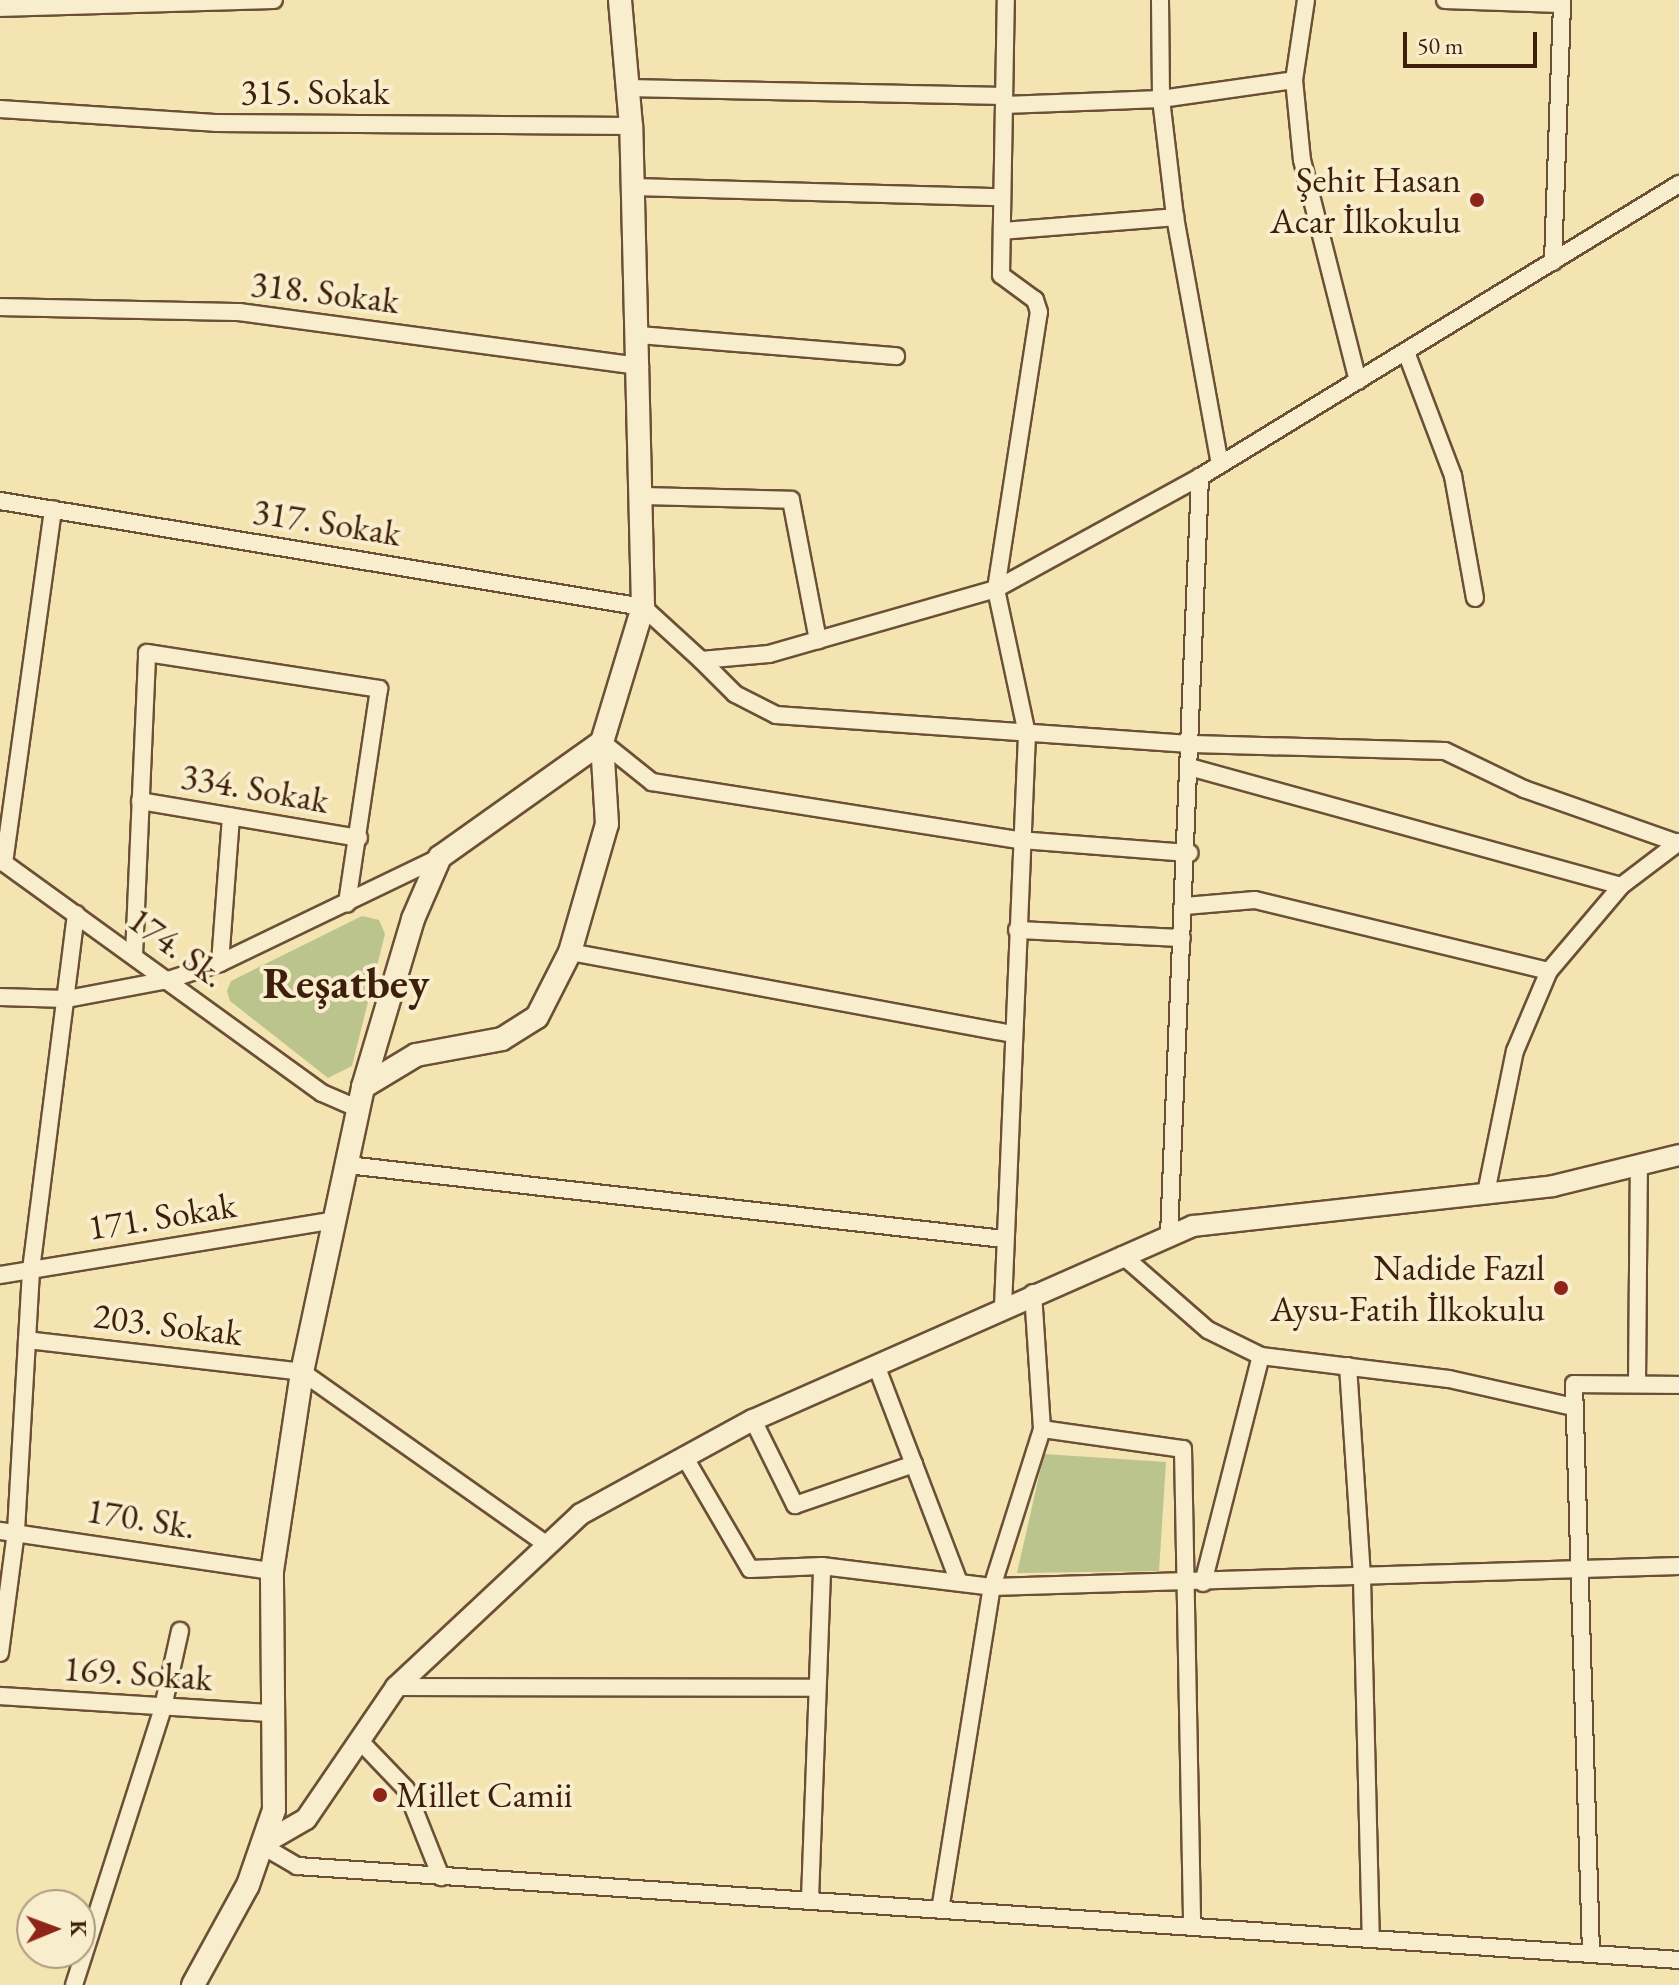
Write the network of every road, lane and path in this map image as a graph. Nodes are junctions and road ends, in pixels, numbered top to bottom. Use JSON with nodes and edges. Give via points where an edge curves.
{"nodes":[{"id":1,"x":274,"y":0,"type":"edge"},
{"id":2,"x":620,"y":0,"type":"edge"},
{"id":3,"x":1006,"y":0,"type":"edge"},
{"id":4,"x":1160,"y":0,"type":"edge"},
{"id":5,"x":1306,"y":0,"type":"edge"},
{"id":6,"x":1445,"y":0,"type":"edge"},
{"id":7,"x":1560,"y":2,"type":"edge"},
{"id":8,"x":0,"y":8,"type":"edge"},
{"id":9,"x":1294,"y":80,"type":"junction"},
{"id":10,"x":627,"y":88,"type":"junction"},
{"id":11,"x":1161,"y":99,"type":"junction"},
{"id":12,"x":1004,"y":101,"type":"junction"},
{"id":13,"x":0,"y":109,"type":"edge"},
{"id":14,"x":631,"y":126,"type":"junction"},
{"id":15,"x":1679,"y":184,"type":"edge"},
{"id":16,"x":633,"y":187,"type":"junction"},
{"id":17,"x":1001,"y":197,"type":"junction"},
{"id":18,"x":1175,"y":217,"type":"junction"},
{"id":19,"x":1002,"y":231,"type":"junction"},
{"id":20,"x":1553,"y":262,"type":"junction"},
{"id":21,"x":0,"y":307,"type":"edge"},
{"id":22,"x":639,"y":335,"type":"junction"},
{"id":23,"x":1406,"y":352,"type":"junction"},
{"id":24,"x":896,"y":356,"type":"dead end"},
{"id":25,"x":640,"y":366,"type":"junction"},
{"id":26,"x":1358,"y":381,"type":"junction"},
{"id":27,"x":1220,"y":464,"type":"junction"},
{"id":28,"x":1200,"y":477,"type":"junction"},
{"id":29,"x":642,"y":496,"type":"junction"},
{"id":30,"x":0,"y":501,"type":"edge"},
{"id":31,"x":53,"y":509,"type":"junction"},
{"id":32,"x":996,"y":589,"type":"junction"},
{"id":33,"x":1475,"y":598,"type":"dead end"},
{"id":34,"x":643,"y":607,"type":"junction"},
{"id":35,"x":818,"y":640,"type":"junction"},
{"id":36,"x":701,"y":660,"type":"junction"},
{"id":37,"x":1027,"y":734,"type":"junction"},
{"id":38,"x":602,"y":742,"type":"junction"},
{"id":39,"x":1193,"y":744,"type":"junction"},
{"id":40,"x":1193,"y":768,"type":"junction"},
{"id":41,"x":140,"y":801,"type":"junction"},
{"id":42,"x":231,"y":816,"type":"junction"},
{"id":43,"x":359,"y":838,"type":"junction"},
{"id":44,"x":1020,"y":840,"type":"junction"},
{"id":45,"x":1678,"y":843,"type":"edge"},
{"id":46,"x":1190,"y":853,"type":"junction"},
{"id":47,"x":440,"y":857,"type":"junction"},
{"id":48,"x":2,"y":861,"type":"edge"},
{"id":49,"x":1621,"y":886,"type":"junction"},
{"id":50,"x":347,"y":904,"type":"junction"},
{"id":51,"x":1185,"y":906,"type":"junction"},
{"id":52,"x":76,"y":914,"type":"junction"},
{"id":53,"x":1017,"y":930,"type":"junction"},
{"id":54,"x":1182,"y":938,"type":"junction"},
{"id":55,"x":570,"y":952,"type":"junction"},
{"id":56,"x":134,"y":955,"type":"junction"},
{"id":57,"x":220,"y":963,"type":"junction"},
{"id":58,"x":1549,"y":971,"type":"junction"},
{"id":59,"x":168,"y":980,"type":"junction"},
{"id":60,"x":0,"y":997,"type":"edge"},
{"id":61,"x":67,"y":999,"type":"junction"},
{"id":62,"x":1012,"y":1034,"type":"junction"},
{"id":63,"x":361,"y":1098,"type":"junction"},
{"id":64,"x":1679,"y":1155,"type":"edge"},
{"id":65,"x":347,"y":1165,"type":"junction"},
{"id":66,"x":1639,"y":1165,"type":"junction"},
{"id":67,"x":1486,"y":1193,"type":"junction"},
{"id":68,"x":335,"y":1220,"type":"junction"},
{"id":69,"x":1169,"y":1236,"type":"junction"},
{"id":70,"x":1004,"y":1239,"type":"junction"},
{"id":71,"x":1122,"y":1255,"type":"junction"},
{"id":72,"x":31,"y":1270,"type":"junction"},
{"id":73,"x":0,"y":1275,"type":"edge"},
{"id":74,"x":1033,"y":1293,"type":"junction"},
{"id":75,"x":1003,"y":1307,"type":"junction"},
{"id":76,"x":27,"y":1340,"type":"junction"},
{"id":77,"x":1261,"y":1356,"type":"junction"},
{"id":78,"x":876,"y":1365,"type":"junction"},
{"id":79,"x":1348,"y":1366,"type":"junction"},
{"id":80,"x":302,"y":1372,"type":"junction"},
{"id":81,"x":1637,"y":1383,"type":"junction"},
{"id":82,"x":1679,"y":1385,"type":"edge"},
{"id":83,"x":1573,"y":1407,"type":"junction"},
{"id":84,"x":753,"y":1420,"type":"junction"},
{"id":85,"x":1042,"y":1429,"type":"junction"},
{"id":86,"x":684,"y":1456,"type":"junction"},
{"id":87,"x":914,"y":1464,"type":"junction"},
{"id":88,"x":8,"y":1531,"type":"edge"},
{"id":89,"x":547,"y":1545,"type":"junction"},
{"id":90,"x":822,"y":1566,"type":"junction"},
{"id":91,"x":1679,"y":1566,"type":"edge"},
{"id":92,"x":1581,"y":1568,"type":"junction"},
{"id":93,"x":272,"y":1571,"type":"junction"},
{"id":94,"x":1362,"y":1578,"type":"junction"},
{"id":95,"x":959,"y":1582,"type":"junction"},
{"id":96,"x":1203,"y":1583,"type":"junction"},
{"id":97,"x":1182,"y":1584,"type":"junction"},
{"id":98,"x":992,"y":1587,"type":"junction"},
{"id":99,"x":180,"y":1631,"type":"dead end"},
{"id":100,"x":0,"y":1653,"type":"edge"},
{"id":101,"x":396,"y":1687,"type":"junction"},
{"id":102,"x":817,"y":1688,"type":"junction"},
{"id":103,"x":0,"y":1696,"type":"edge"},
{"id":104,"x":163,"y":1707,"type":"junction"},
{"id":105,"x":272,"y":1713,"type":"junction"},
{"id":106,"x":360,"y":1741,"type":"junction"},
{"id":107,"x":261,"y":1845,"type":"junction"},
{"id":108,"x":441,"y":1877,"type":"junction"},
{"id":109,"x":810,"y":1899,"type":"junction"},
{"id":110,"x":941,"y":1904,"type":"junction"},
{"id":111,"x":1192,"y":1923,"type":"junction"},
{"id":112,"x":1371,"y":1936,"type":"junction"},
{"id":113,"x":1591,"y":1953,"type":"junction"},
{"id":114,"x":1679,"y":1960,"type":"edge"},
{"id":115,"x":74,"y":1985,"type":"edge"},
{"id":116,"x":193,"y":1985,"type":"edge"}],
"edges":[{"from":1,"to":8,"type":"street"},
{"from":2,"to":10,"type":"main road"},
{"from":3,"to":12,"type":"street"},
{"from":4,"to":11,"type":"street"},
{"from":5,"to":9,"type":"street"},
{"from":6,"to":7,"type":"street"},
{"from":7,"to":20,"type":"street"},
{"from":9,"to":11,"type":"street"},
{"from":9,"to":26,"type":"street","via":[[1302,160]]},
{"from":10,"to":12,"type":"street"},
{"from":10,"to":14,"type":"main road"},
{"from":11,"to":12,"type":"street"},
{"from":11,"to":18,"type":"street"},
{"from":12,"to":17,"type":"street"},
{"from":13,"to":14,"type":"street","name":"315. Sokak","via":[[215,123]]},
{"from":14,"to":16,"type":"main road"},
{"from":15,"to":20,"type":"street"},
{"from":16,"to":17,"type":"street"},
{"from":16,"to":22,"type":"main road"},
{"from":17,"to":19,"type":"street"},
{"from":18,"to":19,"type":"street"},
{"from":18,"to":27,"type":"street"},
{"from":19,"to":32,"type":"street","via":[[1001,275],[1035,300],[1039,312]]},
{"from":20,"to":23,"type":"street"},
{"from":21,"to":25,"type":"street","name":"318. Sokak","via":[[239,312]]},
{"from":22,"to":24,"type":"street"},
{"from":22,"to":25,"type":"main road"},
{"from":23,"to":26,"type":"street"},
{"from":23,"to":33,"type":"street","via":[[1453,476]]},
{"from":25,"to":29,"type":"main road"},
{"from":26,"to":27,"type":"street"},
{"from":27,"to":28,"type":"street"},
{"from":28,"to":32,"type":"street"},
{"from":28,"to":39,"type":"street"},
{"from":29,"to":34,"type":"main road"},
{"from":29,"to":35,"type":"street","via":[[791,500]]},
{"from":30,"to":31,"type":"street","name":"317. Sokak"},
{"from":31,"to":34,"type":"street","name":"317. Sokak"},
{"from":31,"to":48,"type":"street"},
{"from":32,"to":35,"type":"street"},
{"from":32,"to":37,"type":"street"},
{"from":34,"to":36,"type":"street"},
{"from":34,"to":38,"type":"main road"},
{"from":35,"to":36,"type":"street","via":[[769,654]]},
{"from":36,"to":37,"type":"street","via":[[735,694],[776,715]]},
{"from":37,"to":39,"type":"street"},
{"from":37,"to":44,"type":"street"},
{"from":38,"to":44,"type":"street","via":[[652,782]]},
{"from":38,"to":47,"type":"main road"},
{"from":38,"to":55,"type":"main road","via":[[607,824]]},
{"from":39,"to":40,"type":"street"},
{"from":39,"to":45,"type":"street","via":[[1445,751],[1524,789]]},
{"from":40,"to":46,"type":"street"},
{"from":40,"to":49,"type":"street"},
{"from":41,"to":42,"type":"street","name":"334. Sokak"},
{"from":41,"to":43,"type":"street","via":[[147,653],[379,689]]},
{"from":41,"to":56,"type":"street"},
{"from":42,"to":43,"type":"street","name":"334. Sokak"},
{"from":42,"to":57,"type":"street"},
{"from":43,"to":50,"type":"street"},
{"from":44,"to":46,"type":"street"},
{"from":44,"to":53,"type":"street"},
{"from":45,"to":49,"type":"street"},
{"from":46,"to":51,"type":"street"},
{"from":47,"to":50,"type":"street"},
{"from":47,"to":63,"type":"main road","via":[[413,919]]},
{"from":48,"to":52,"type":"street","name":"174. Sk."},
{"from":49,"to":58,"type":"street"},
{"from":50,"to":57,"type":"street"},
{"from":51,"to":54,"type":"street"},
{"from":51,"to":58,"type":"street","via":[[1255,900]]},
{"from":52,"to":56,"type":"street","name":"174. Sk."},
{"from":52,"to":61,"type":"street"},
{"from":53,"to":54,"type":"street"},
{"from":53,"to":62,"type":"street"},
{"from":54,"to":69,"type":"street"},
{"from":55,"to":62,"type":"street"},
{"from":55,"to":63,"type":"main road","via":[[537,1017],[502,1039],[416,1055]]},
{"from":56,"to":59,"type":"street","name":"174. Sk."},
{"from":57,"to":59,"type":"street"},
{"from":58,"to":67,"type":"street","via":[[1515,1051]]},
{"from":59,"to":61,"type":"street"},
{"from":59,"to":63,"type":"street","name":"174. Sk.","via":[[322,1093]]},
{"from":60,"to":61,"type":"street"},
{"from":61,"to":72,"type":"street"},
{"from":62,"to":70,"type":"street"},
{"from":63,"to":65,"type":"main road"},
{"from":64,"to":66,"type":"street"},
{"from":65,"to":68,"type":"main road"},
{"from":65,"to":70,"type":"street"},
{"from":66,"to":67,"type":"street"},
{"from":66,"to":81,"type":"street"},
{"from":67,"to":69,"type":"street","via":[[1193,1226]]},
{"from":68,"to":72,"type":"street","name":"171. Sokak"},
{"from":68,"to":80,"type":"main road"},
{"from":69,"to":71,"type":"street"},
{"from":70,"to":75,"type":"street"},
{"from":71,"to":74,"type":"street"},
{"from":71,"to":77,"type":"street","via":[[1208,1330]]},
{"from":72,"to":73,"type":"street","name":"171. Sokak"},
{"from":72,"to":76,"type":"street"},
{"from":74,"to":75,"type":"street"},
{"from":74,"to":85,"type":"street"},
{"from":75,"to":78,"type":"street"},
{"from":76,"to":80,"type":"street","name":"203. Sokak"},
{"from":76,"to":88,"type":"street"},
{"from":77,"to":79,"type":"street"},
{"from":77,"to":96,"type":"street"},
{"from":78,"to":84,"type":"street"},
{"from":78,"to":87,"type":"street"},
{"from":79,"to":83,"type":"street","via":[[1449,1379]]},
{"from":79,"to":94,"type":"street"},
{"from":80,"to":89,"type":"street"},
{"from":80,"to":93,"type":"main road"},
{"from":81,"to":82,"type":"street"},
{"from":81,"to":83,"type":"street","via":[[1574,1384]]},
{"from":83,"to":92,"type":"street"},
{"from":84,"to":86,"type":"street"},
{"from":84,"to":87,"type":"street","via":[[795,1505]]},
{"from":85,"to":97,"type":"street","via":[[1183,1449]]},
{"from":85,"to":98,"type":"street"},
{"from":86,"to":89,"type":"street","via":[[581,1514]]},
{"from":86,"to":90,"type":"street","via":[[750,1569]]},
{"from":87,"to":95,"type":"street"},
{"from":88,"to":93,"type":"street","name":"170. Sk."},
{"from":88,"to":100,"type":"street"},
{"from":89,"to":101,"type":"street"},
{"from":90,"to":95,"type":"street"},
{"from":90,"to":102,"type":"street"},
{"from":91,"to":92,"type":"street"},
{"from":92,"to":94,"type":"street"},
{"from":92,"to":113,"type":"street"},
{"from":93,"to":105,"type":"main road"},
{"from":94,"to":96,"type":"street"},
{"from":94,"to":112,"type":"street"},
{"from":95,"to":98,"type":"street"},
{"from":96,"to":97,"type":"street"},
{"from":97,"to":98,"type":"street"},
{"from":97,"to":111,"type":"street"},
{"from":98,"to":110,"type":"street"},
{"from":99,"to":104,"type":"street"},
{"from":101,"to":102,"type":"street"},
{"from":101,"to":106,"type":"street"},
{"from":102,"to":109,"type":"street"},
{"from":103,"to":104,"type":"street","name":"169. Sokak"},
{"from":104,"to":105,"type":"street","name":"169. Sokak"},
{"from":104,"to":115,"type":"street"},
{"from":105,"to":107,"type":"main road","via":[[274,1810]]},
{"from":106,"to":107,"type":"street","via":[[306,1819]]},
{"from":106,"to":108,"type":"street","via":[[406,1789]]},
{"from":107,"to":108,"type":"street","via":[[297,1866]]},
{"from":107,"to":116,"type":"main road","via":[[248,1885]]},
{"from":108,"to":109,"type":"street"},
{"from":109,"to":110,"type":"street"},
{"from":110,"to":111,"type":"street"},
{"from":111,"to":112,"type":"street"},
{"from":112,"to":113,"type":"street"},
{"from":113,"to":114,"type":"street"}]}
